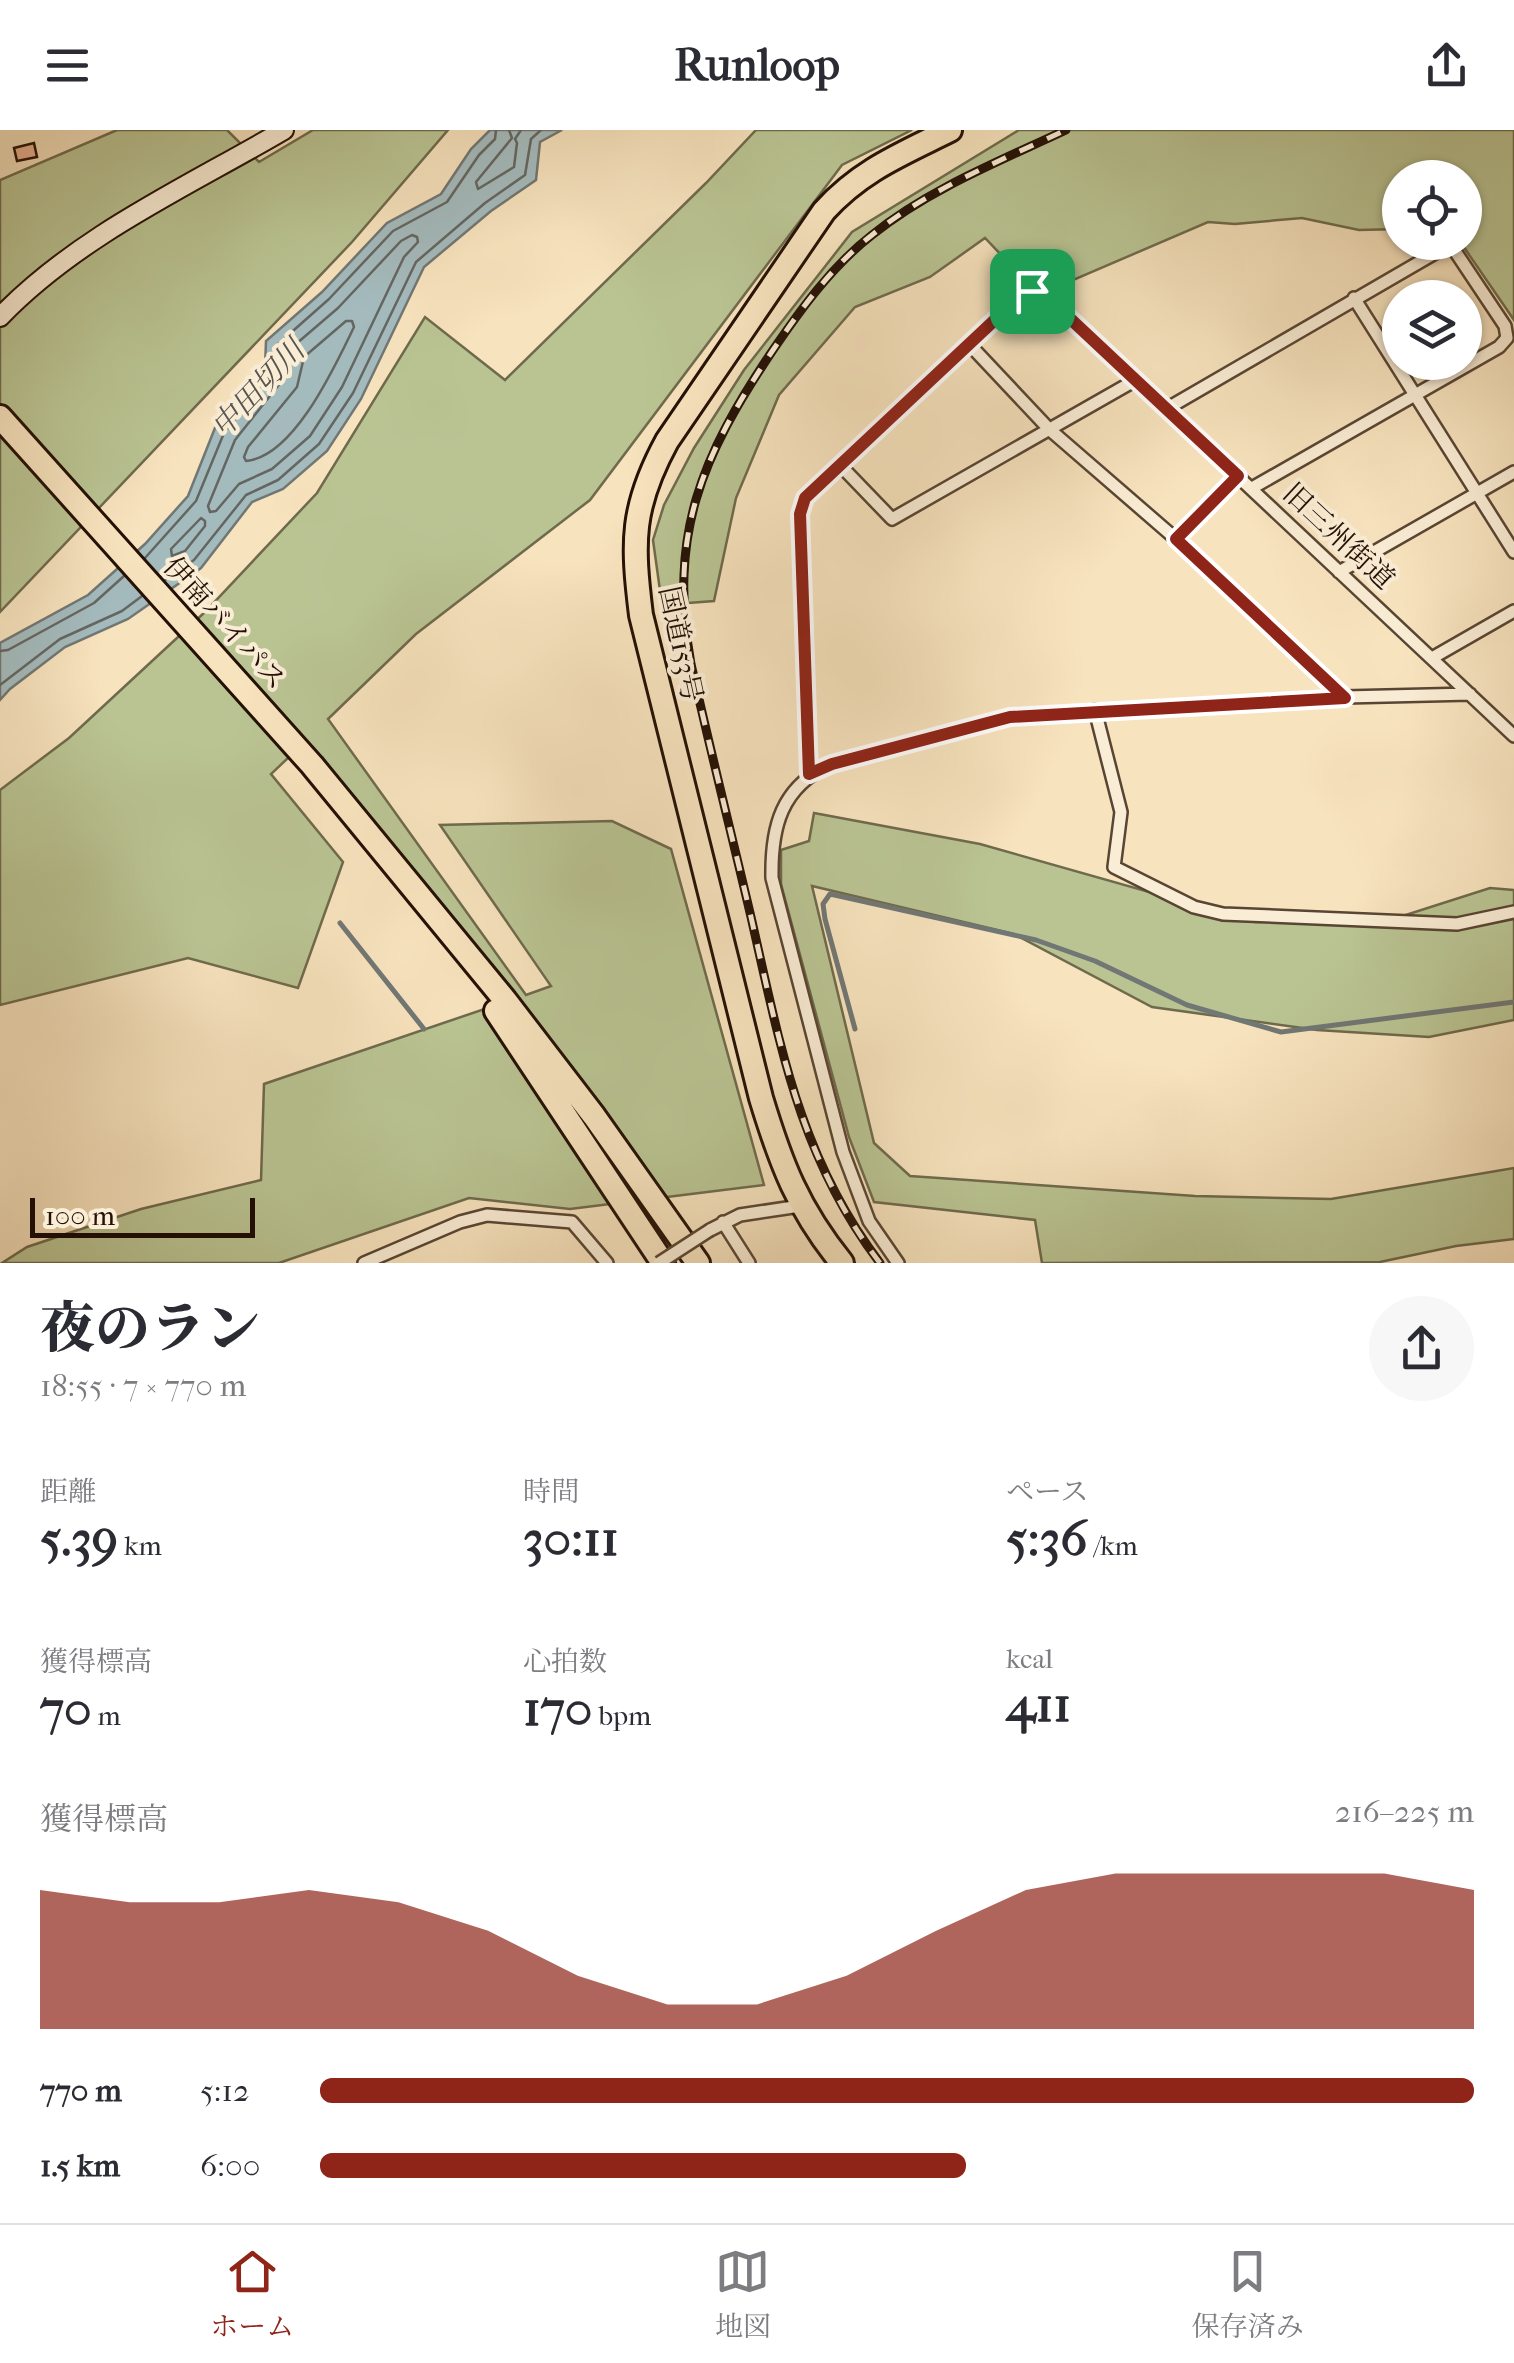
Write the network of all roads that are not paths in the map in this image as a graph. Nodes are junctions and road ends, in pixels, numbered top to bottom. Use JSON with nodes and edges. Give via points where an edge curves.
{"nodes":[{"id":1,"x":284,"y":130,"type":"edge"},
{"id":2,"x":950,"y":130,"type":"edge"},
{"id":3,"x":1354,"y":298,"type":"junction"},
{"id":4,"x":0,"y":317,"type":"edge"},
{"id":5,"x":970,"y":345,"type":"junction"},
{"id":6,"x":1134,"y":381,"type":"junction"},
{"id":7,"x":1416,"y":395,"type":"junction"},
{"id":8,"x":1168,"y":408,"type":"junction"},
{"id":9,"x":0,"y":417,"type":"edge"},
{"id":10,"x":1049,"y":430,"type":"junction"},
{"id":11,"x":840,"y":465,"type":"junction"},
{"id":12,"x":1514,"y":472,"type":"edge"},
{"id":13,"x":1238,"y":476,"type":"junction"},
{"id":14,"x":1252,"y":488,"type":"junction"},
{"id":15,"x":1477,"y":494,"type":"junction"},
{"id":16,"x":1176,"y":539,"type":"junction"},
{"id":17,"x":1514,"y":552,"type":"edge"},
{"id":18,"x":1340,"y":572,"type":"junction"},
{"id":19,"x":1514,"y":611,"type":"edge"},
{"id":20,"x":1432,"y":658,"type":"junction"},
{"id":21,"x":1470,"y":694,"type":"junction"},
{"id":22,"x":1345,"y":698,"type":"junction"},
{"id":23,"x":1095,"y":710,"type":"junction"},
{"id":24,"x":1514,"y":736,"type":"edge"},
{"id":25,"x":809,"y":774,"type":"junction"},
{"id":26,"x":398,"y":874,"type":"junction"},
{"id":27,"x":1514,"y":912,"type":"edge"},
{"id":28,"x":800,"y":1206,"type":"junction"},
{"id":29,"x":723,"y":1222,"type":"junction"},
{"id":30,"x":398,"y":1257,"type":"edge"},
{"id":31,"x":364,"y":1263,"type":"edge"},
{"id":32,"x":607,"y":1263,"type":"edge"},
{"id":33,"x":661,"y":1263,"type":"edge"},
{"id":34,"x":698,"y":1263,"type":"edge"},
{"id":35,"x":748,"y":1263,"type":"edge"},
{"id":36,"x":842,"y":1263,"type":"edge"},
{"id":37,"x":898,"y":1263,"type":"edge"}],
"edges":[{"from":1,"to":4,"type":"street","via":[[93,240]]},
{"from":2,"to":28,"type":"highway","name":"国道153号","via":[[867,171],[824,210],[667,441],[635,525],[641,615],[657,683],[761,1098]]},
{"from":3,"to":7,"type":"street"},
{"from":3,"to":7,"type":"street","via":[[1453,248],[1505,326],[1507,338],[1499,347]]},
{"from":3,"to":8,"type":"street"},
{"from":5,"to":6,"type":"street","name":"旧三州街道","via":[[1023,294],[1040,292]]},
{"from":5,"to":10,"type":"street"},
{"from":5,"to":11,"type":"street"},
{"from":6,"to":8,"type":"street","name":"旧三州街道"},
{"from":6,"to":10,"type":"street"},
{"from":7,"to":14,"type":"street"},
{"from":7,"to":15,"type":"street"},
{"from":8,"to":13,"type":"street","name":"旧三州街道"},
{"from":9,"to":26,"type":"highway","name":"伊南バイパス","via":[[312,765]]},
{"from":10,"to":11,"type":"street","via":[[892,519]]},
{"from":10,"to":16,"type":"street"},
{"from":11,"to":25,"type":"street","via":[[805,498],[800,514]]},
{"from":12,"to":15,"type":"street"},
{"from":13,"to":14,"type":"street","name":"旧三州街道"},
{"from":13,"to":16,"type":"street"},
{"from":14,"to":18,"type":"street","name":"旧三州街道"},
{"from":15,"to":17,"type":"street"},
{"from":15,"to":18,"type":"street"},
{"from":16,"to":22,"type":"street"},
{"from":18,"to":20,"type":"street","name":"旧三州街道"},
{"from":19,"to":20,"type":"street"},
{"from":20,"to":21,"type":"street","name":"旧三州街道"},
{"from":21,"to":22,"type":"street"},
{"from":21,"to":24,"type":"street","name":"旧三州街道"},
{"from":22,"to":23,"type":"street"},
{"from":23,"to":25,"type":"street","via":[[1010,717]]},
{"from":23,"to":27,"type":"street","via":[[1121,812],[1114,866],[1194,907],[1223,914],[1456,924]]},
{"from":25,"to":37,"type":"street","via":[[776,825],[772,878],[843,1152],[869,1220]]},
{"from":26,"to":33,"type":"highway","name":"伊南バイパス"},
{"from":26,"to":34,"type":"highway","name":"伊南バイパス","via":[[516,1014]]},
{"from":28,"to":29,"type":"street"},
{"from":28,"to":36,"type":"highway","name":"国道153号"},
{"from":29,"to":33,"type":"street","bridge":true},
{"from":29,"to":35,"type":"street"},
{"from":30,"to":31,"type":"street"},
{"from":30,"to":32,"type":"street","via":[[460,1222],[487,1215],[572,1222]]}]}
